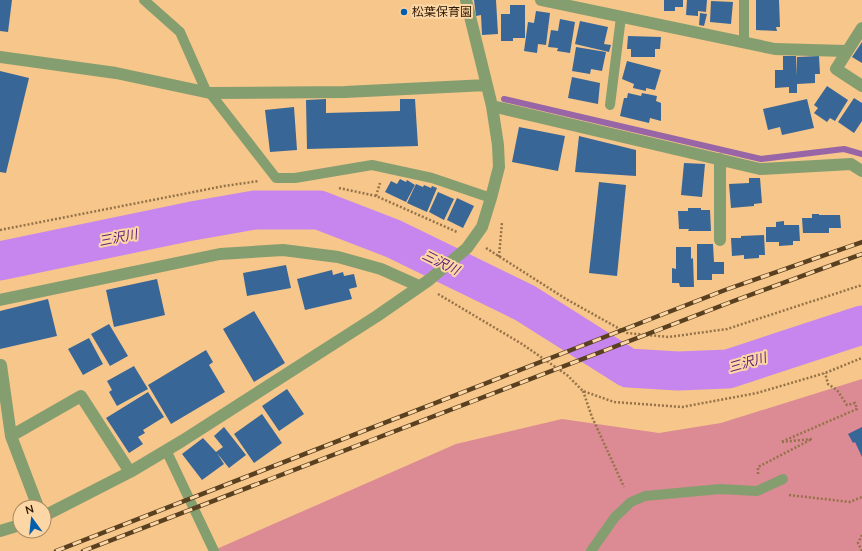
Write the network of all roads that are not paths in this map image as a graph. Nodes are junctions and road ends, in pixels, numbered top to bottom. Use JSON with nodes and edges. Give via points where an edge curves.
{"nodes":[{"id":1,"x":144,"y":0,"type":"edge"},
{"id":2,"x":466,"y":0,"type":"edge"},
{"id":3,"x":540,"y":0,"type":"edge"},
{"id":4,"x":744,"y":0,"type":"edge"},
{"id":5,"x":622,"y":17,"type":"junction"},
{"id":6,"x":862,"y":28,"type":"edge"},
{"id":7,"x":744,"y":43,"type":"junction"},
{"id":8,"x":846,"y":50,"type":"junction"},
{"id":9,"x":0,"y":57,"type":"edge"},
{"id":10,"x":487,"y":85,"type":"junction"},
{"id":11,"x":862,"y":86,"type":"edge"},
{"id":12,"x":208,"y":93,"type":"junction"},
{"id":13,"x":610,"y":105,"type":"dead end"},
{"id":14,"x":492,"y":106,"type":"junction"},
{"id":15,"x":720,"y":160,"type":"junction"},
{"id":16,"x":862,"y":171,"type":"edge"},
{"id":17,"x":491,"y":198,"type":"junction"},
{"id":18,"x":720,"y":240,"type":"dead end"},
{"id":19,"x":424,"y":283,"type":"junction"},
{"id":20,"x":0,"y":300,"type":"edge"},
{"id":21,"x":1,"y":365,"type":"edge"},
{"id":22,"x":11,"y":436,"type":"junction"},
{"id":23,"x":166,"y":450,"type":"junction"},
{"id":24,"x":130,"y":472,"type":"junction"},
{"id":25,"x":783,"y":479,"type":"dead end"},
{"id":26,"x":35,"y":499,"type":"edge"},
{"id":27,"x":52,"y":512,"type":"edge"},
{"id":28,"x":12,"y":527,"type":"edge"},
{"id":29,"x":0,"y":532,"type":"edge"},
{"id":30,"x":214,"y":551,"type":"edge"},
{"id":31,"x":592,"y":551,"type":"edge"}],
"edges":[{"from":1,"to":12,"type":"lane","via":[[180,32]]},
{"from":2,"to":10,"type":"street"},
{"from":3,"to":5,"type":"street"},
{"from":4,"to":7,"type":"lane"},
{"from":5,"to":7,"type":"street"},
{"from":5,"to":13,"type":"lane"},
{"from":6,"to":8,"type":"street"},
{"from":7,"to":8,"type":"street","via":[[775,49]]},
{"from":8,"to":11,"type":"street","via":[[836,68]]},
{"from":9,"to":12,"type":"street","via":[[116,73]]},
{"from":10,"to":12,"type":"street","via":[[345,92]]},
{"from":10,"to":14,"type":"street"},
{"from":12,"to":17,"type":"lane","via":[[276,178],[295,178],[372,165],[432,178]]},
{"from":14,"to":15,"type":"street"},
{"from":14,"to":17,"type":"street","via":[[499,167]]},
{"from":15,"to":16,"type":"street","via":[[760,169],[851,164]]},
{"from":15,"to":18,"type":"street"},
{"from":17,"to":19,"type":"street","via":[[482,227],[470,244]]},
{"from":19,"to":20,"type":"street","via":[[338,257],[283,250],[220,254]]},
{"from":19,"to":23,"type":"street","via":[[334,344]]},
{"from":21,"to":22,"type":"street"},
{"from":22,"to":24,"type":"street","via":[[81,396]]},
{"from":22,"to":26,"type":"street"},
{"from":23,"to":24,"type":"street"},
{"from":23,"to":30,"type":"lane"},
{"from":24,"to":27,"type":"street"},
{"from":25,"to":31,"type":"lane","via":[[758,491],[720,489],[645,496],[631,502],[615,517]]},
{"from":28,"to":29,"type":"street"}]}
